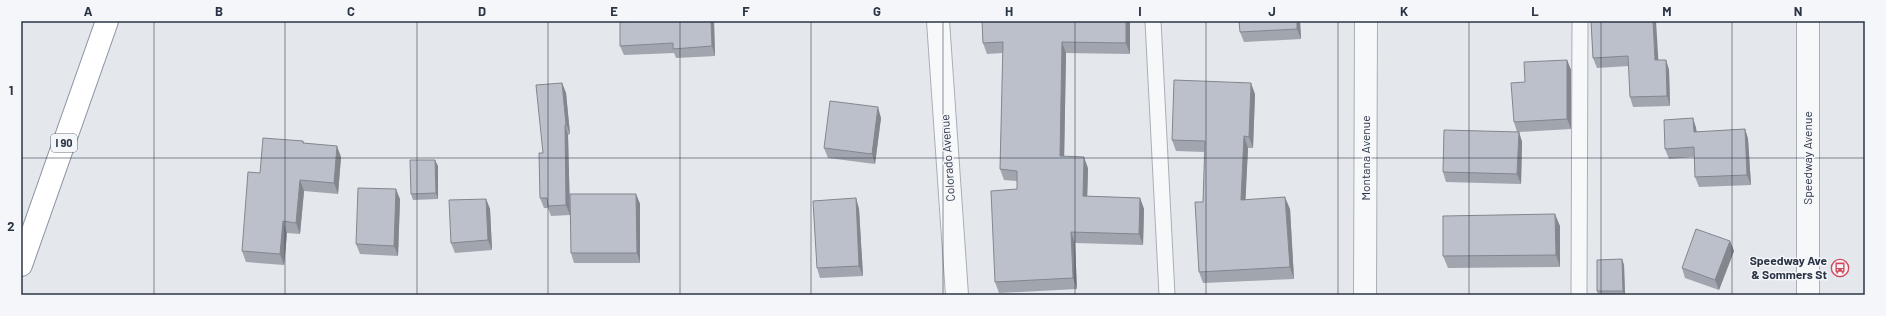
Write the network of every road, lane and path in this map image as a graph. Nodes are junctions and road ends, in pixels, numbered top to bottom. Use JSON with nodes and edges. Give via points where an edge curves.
{"nodes":[{"id":1,"x":107,"y":21,"type":"edge"},
{"id":2,"x":938,"y":21,"type":"edge"},
{"id":3,"x":1153,"y":21,"type":"edge"},
{"id":4,"x":1366,"y":21,"type":"edge"},
{"id":5,"x":1580,"y":21,"type":"edge"},
{"id":6,"x":1808,"y":21,"type":"edge"},
{"id":7,"x":21,"y":265,"type":"edge"},
{"id":8,"x":957,"y":295,"type":"edge"},
{"id":9,"x":1167,"y":295,"type":"edge"},
{"id":10,"x":1365,"y":295,"type":"edge"},
{"id":11,"x":1578,"y":295,"type":"edge"},
{"id":12,"x":1808,"y":295,"type":"edge"}],
"edges":[{"from":1,"to":7,"type":"highway","number":"I 90"},
{"from":2,"to":8,"type":"street","name":"Colorado Avenue"},
{"from":3,"to":9,"type":"lane"},
{"from":4,"to":10,"type":"street","name":"Montana Avenue"},
{"from":5,"to":11,"type":"lane"},
{"from":6,"to":12,"type":"street","name":"Speedway Avenue"}]}
